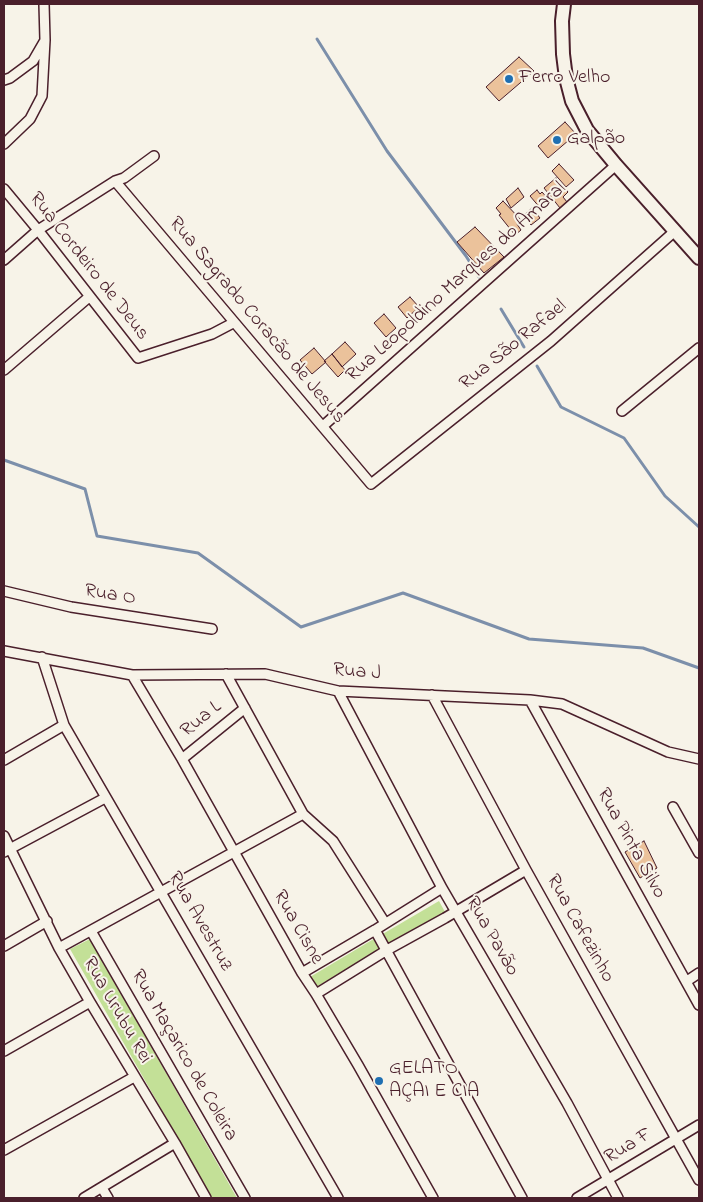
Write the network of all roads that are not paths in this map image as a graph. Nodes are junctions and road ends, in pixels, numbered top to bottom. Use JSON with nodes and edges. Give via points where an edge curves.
{"nodes":[{"id":1,"x":44,"y":4,"type":"edge"},
{"id":2,"x":564,"y":4,"type":"edge"},
{"id":3,"x":45,"y":40,"type":"junction"},
{"id":4,"x":4,"y":80,"type":"edge"},
{"id":5,"x":4,"y":144,"type":"edge"},
{"id":6,"x":154,"y":156,"type":"dead end"},
{"id":7,"x":616,"y":165,"type":"junction"},
{"id":8,"x":115,"y":181,"type":"junction"},
{"id":9,"x":4,"y":189,"type":"edge"},
{"id":10,"x":38,"y":230,"type":"junction"},
{"id":11,"x":675,"y":231,"type":"junction"},
{"id":12,"x":699,"y":258,"type":"edge"},
{"id":13,"x":4,"y":260,"type":"edge"},
{"id":14,"x":89,"y":297,"type":"junction"},
{"id":15,"x":233,"y":323,"type":"junction"},
{"id":16,"x":699,"y":348,"type":"edge"},
{"id":17,"x":4,"y":370,"type":"edge"},
{"id":18,"x":622,"y":411,"type":"dead end"},
{"id":19,"x":322,"y":426,"type":"junction"},
{"id":20,"x":371,"y":484,"type":"joint"},
{"id":21,"x":4,"y":591,"type":"edge"},
{"id":22,"x":212,"y":630,"type":"dead end"},
{"id":23,"x":6,"y":654,"type":"edge"},
{"id":24,"x":42,"y":657,"type":"junction"},
{"id":25,"x":132,"y":674,"type":"junction"},
{"id":26,"x":226,"y":674,"type":"junction"},
{"id":27,"x":338,"y":691,"type":"junction"},
{"id":28,"x":432,"y":694,"type":"junction"},
{"id":29,"x":530,"y":700,"type":"junction"},
{"id":30,"x":245,"y":708,"type":"junction"},
{"id":31,"x":64,"y":725,"type":"junction"},
{"id":32,"x":182,"y":759,"type":"junction"},
{"id":33,"x":699,"y":759,"type":"edge"},
{"id":34,"x":4,"y":760,"type":"edge"},
{"id":35,"x":105,"y":798,"type":"junction"},
{"id":36,"x":673,"y":807,"type":"dead end"},
{"id":37,"x":303,"y":814,"type":"junction"},
{"id":38,"x":4,"y":836,"type":"edge"},
{"id":39,"x":7,"y":850,"type":"edge"},
{"id":40,"x":233,"y":852,"type":"junction"},
{"id":41,"x":699,"y":852,"type":"edge"},
{"id":42,"x":526,"y":870,"type":"junction"},
{"id":43,"x":442,"y":888,"type":"junction"},
{"id":44,"x":161,"y":892,"type":"junction"},
{"id":45,"x":456,"y":911,"type":"junction"},
{"id":46,"x":47,"y":921,"type":"junction"},
{"id":47,"x":385,"y":923,"type":"junction"},
{"id":48,"x":375,"y":930,"type":"junction"},
{"id":49,"x":91,"y":931,"type":"junction"},
{"id":50,"x":4,"y":946,"type":"edge"},
{"id":51,"x":60,"y":948,"type":"junction"},
{"id":52,"x":387,"y":950,"type":"junction"},
{"id":53,"x":699,"y":973,"type":"edge"},
{"id":54,"x":302,"y":974,"type":"junction"},
{"id":55,"x":687,"y":981,"type":"junction"},
{"id":56,"x":316,"y":994,"type":"junction"},
{"id":57,"x":90,"y":1002,"type":"junction"},
{"id":58,"x":699,"y":1005,"type":"edge"},
{"id":59,"x":4,"y":1051,"type":"edge"},
{"id":60,"x":134,"y":1077,"type":"junction"},
{"id":61,"x":699,"y":1125,"type":"edge"},
{"id":62,"x":676,"y":1139,"type":"junction"},
{"id":63,"x":175,"y":1143,"type":"junction"},
{"id":64,"x":4,"y":1150,"type":"edge"},
{"id":65,"x":607,"y":1180,"type":"junction"},
{"id":66,"x":699,"y":1180,"type":"edge"},
{"id":67,"x":102,"y":1188,"type":"junction"},
{"id":68,"x":84,"y":1198,"type":"edge"},
{"id":69,"x":108,"y":1198,"type":"edge"},
{"id":70,"x":206,"y":1198,"type":"edge"},
{"id":71,"x":245,"y":1198,"type":"edge"},
{"id":72,"x":338,"y":1198,"type":"edge"},
{"id":73,"x":433,"y":1198,"type":"edge"},
{"id":74,"x":522,"y":1198,"type":"edge"},
{"id":75,"x":577,"y":1198,"type":"edge"},
{"id":76,"x":618,"y":1198,"type":"edge"}],
"edges":[{"from":1,"to":3,"type":"street"},
{"from":2,"to":7,"type":"main road","via":[[563,54],[572,101],[586,130]]},
{"from":3,"to":4,"type":"street","via":[[33,61]]},
{"from":3,"to":5,"type":"street","via":[[42,96],[30,119]]},
{"from":6,"to":8,"type":"street"},
{"from":7,"to":11,"type":"main road"},
{"from":7,"to":19,"type":"street","name":"Rua Leopoldino Marques do Amaral"},
{"from":8,"to":10,"type":"street"},
{"from":8,"to":15,"type":"street","name":"Rua Sagrado Coracão de Jesus"},
{"from":9,"to":10,"type":"street","name":"Rua Cordeiro de Deus"},
{"from":10,"to":13,"type":"street"},
{"from":10,"to":14,"type":"street","name":"Rua Cordeiro de Deus"},
{"from":11,"to":12,"type":"main road"},
{"from":11,"to":20,"type":"street","name":"Rua São Rafael","via":[[551,340]]},
{"from":14,"to":15,"type":"street","name":"Rua Cordeiro de Deus","via":[[138,358],[212,334]]},
{"from":14,"to":17,"type":"street"},
{"from":15,"to":19,"type":"street","name":"Rua Sagrado Coracão de Jesus"},
{"from":16,"to":18,"type":"street"},
{"from":19,"to":20,"type":"street","name":"Rua Sagrado Coracão de Jesus"},
{"from":21,"to":22,"type":"street","name":"Rua O","via":[[71,607]]},
{"from":23,"to":24,"type":"street","name":"Rua J"},
{"from":24,"to":25,"type":"street","name":"Rua J"},
{"from":24,"to":31,"type":"street","name":"Rua Avestruz"},
{"from":25,"to":26,"type":"street","name":"Rua J"},
{"from":25,"to":32,"type":"street","name":"Rua Cisne"},
{"from":26,"to":27,"type":"street","name":"Rua J","via":[[265,674]]},
{"from":26,"to":30,"type":"street"},
{"from":27,"to":28,"type":"street","name":"Rua J"},
{"from":27,"to":43,"type":"street","name":"Rua Pavão"},
{"from":28,"to":29,"type":"street","name":"Rua J"},
{"from":28,"to":42,"type":"street","name":"Rua Cafezinho"},
{"from":29,"to":33,"type":"street","name":"Rua J","via":[[562,704],[668,752]]},
{"from":29,"to":55,"type":"street","name":"Rua Pinta Silvo"},
{"from":30,"to":32,"type":"street","name":"Rua L"},
{"from":30,"to":37,"type":"street"},
{"from":31,"to":34,"type":"street"},
{"from":31,"to":35,"type":"street","name":"Rua Avestruz"},
{"from":32,"to":40,"type":"street","name":"Rua Cisne"},
{"from":35,"to":39,"type":"street"},
{"from":35,"to":44,"type":"street","name":"Rua Avestruz"},
{"from":36,"to":41,"type":"street"},
{"from":37,"to":40,"type":"street"},
{"from":37,"to":47,"type":"street","via":[[333,840]]},
{"from":38,"to":39,"type":"street","name":"Rua Urubu Rei"},
{"from":39,"to":46,"type":"street","name":"Rua Urubu Rei"},
{"from":40,"to":44,"type":"street"},
{"from":40,"to":54,"type":"street","name":"Rua Cisne"},
{"from":42,"to":45,"type":"street"},
{"from":42,"to":62,"type":"street","name":"Rua Cafezinho"},
{"from":43,"to":45,"type":"street","name":"Rua Pavão"},
{"from":43,"to":47,"type":"street"},
{"from":44,"to":49,"type":"street"},
{"from":44,"to":72,"type":"street","name":"Rua Avestruz"},
{"from":45,"to":52,"type":"street"},
{"from":45,"to":65,"type":"street","name":"Rua Pavão","via":[[567,1103]]},
{"from":46,"to":50,"type":"street"},
{"from":46,"to":51,"type":"street","name":"Rua Urubu Rei"},
{"from":47,"to":48,"type":"street"},
{"from":48,"to":52,"type":"street"},
{"from":48,"to":54,"type":"street"},
{"from":49,"to":51,"type":"street"},
{"from":49,"to":71,"type":"street","name":"Rua Maçarico de Coleira"},
{"from":51,"to":57,"type":"street","name":"Rua Urubu Rei"},
{"from":52,"to":56,"type":"street"},
{"from":52,"to":74,"type":"street"},
{"from":53,"to":55,"type":"street"},
{"from":54,"to":56,"type":"street","name":"Rua Cisne"},
{"from":55,"to":58,"type":"street","name":"Rua Pinta Silvo"},
{"from":56,"to":73,"type":"street","name":"Rua Cisne"},
{"from":57,"to":59,"type":"street"},
{"from":57,"to":60,"type":"street","name":"Rua Urubu Rei"},
{"from":60,"to":63,"type":"street","name":"Rua Urubu Rei"},
{"from":60,"to":64,"type":"street"},
{"from":61,"to":62,"type":"street","name":"Rua F"},
{"from":62,"to":65,"type":"street","name":"Rua F"},
{"from":62,"to":66,"type":"street","name":"Rua Cafezinho"},
{"from":63,"to":67,"type":"street"},
{"from":63,"to":70,"type":"street","name":"Rua Urubu Rei"},
{"from":65,"to":75,"type":"street","name":"Rua F"},
{"from":65,"to":76,"type":"street","name":"Rua Pavão"},
{"from":67,"to":68,"type":"street"},
{"from":67,"to":69,"type":"street"}]}
